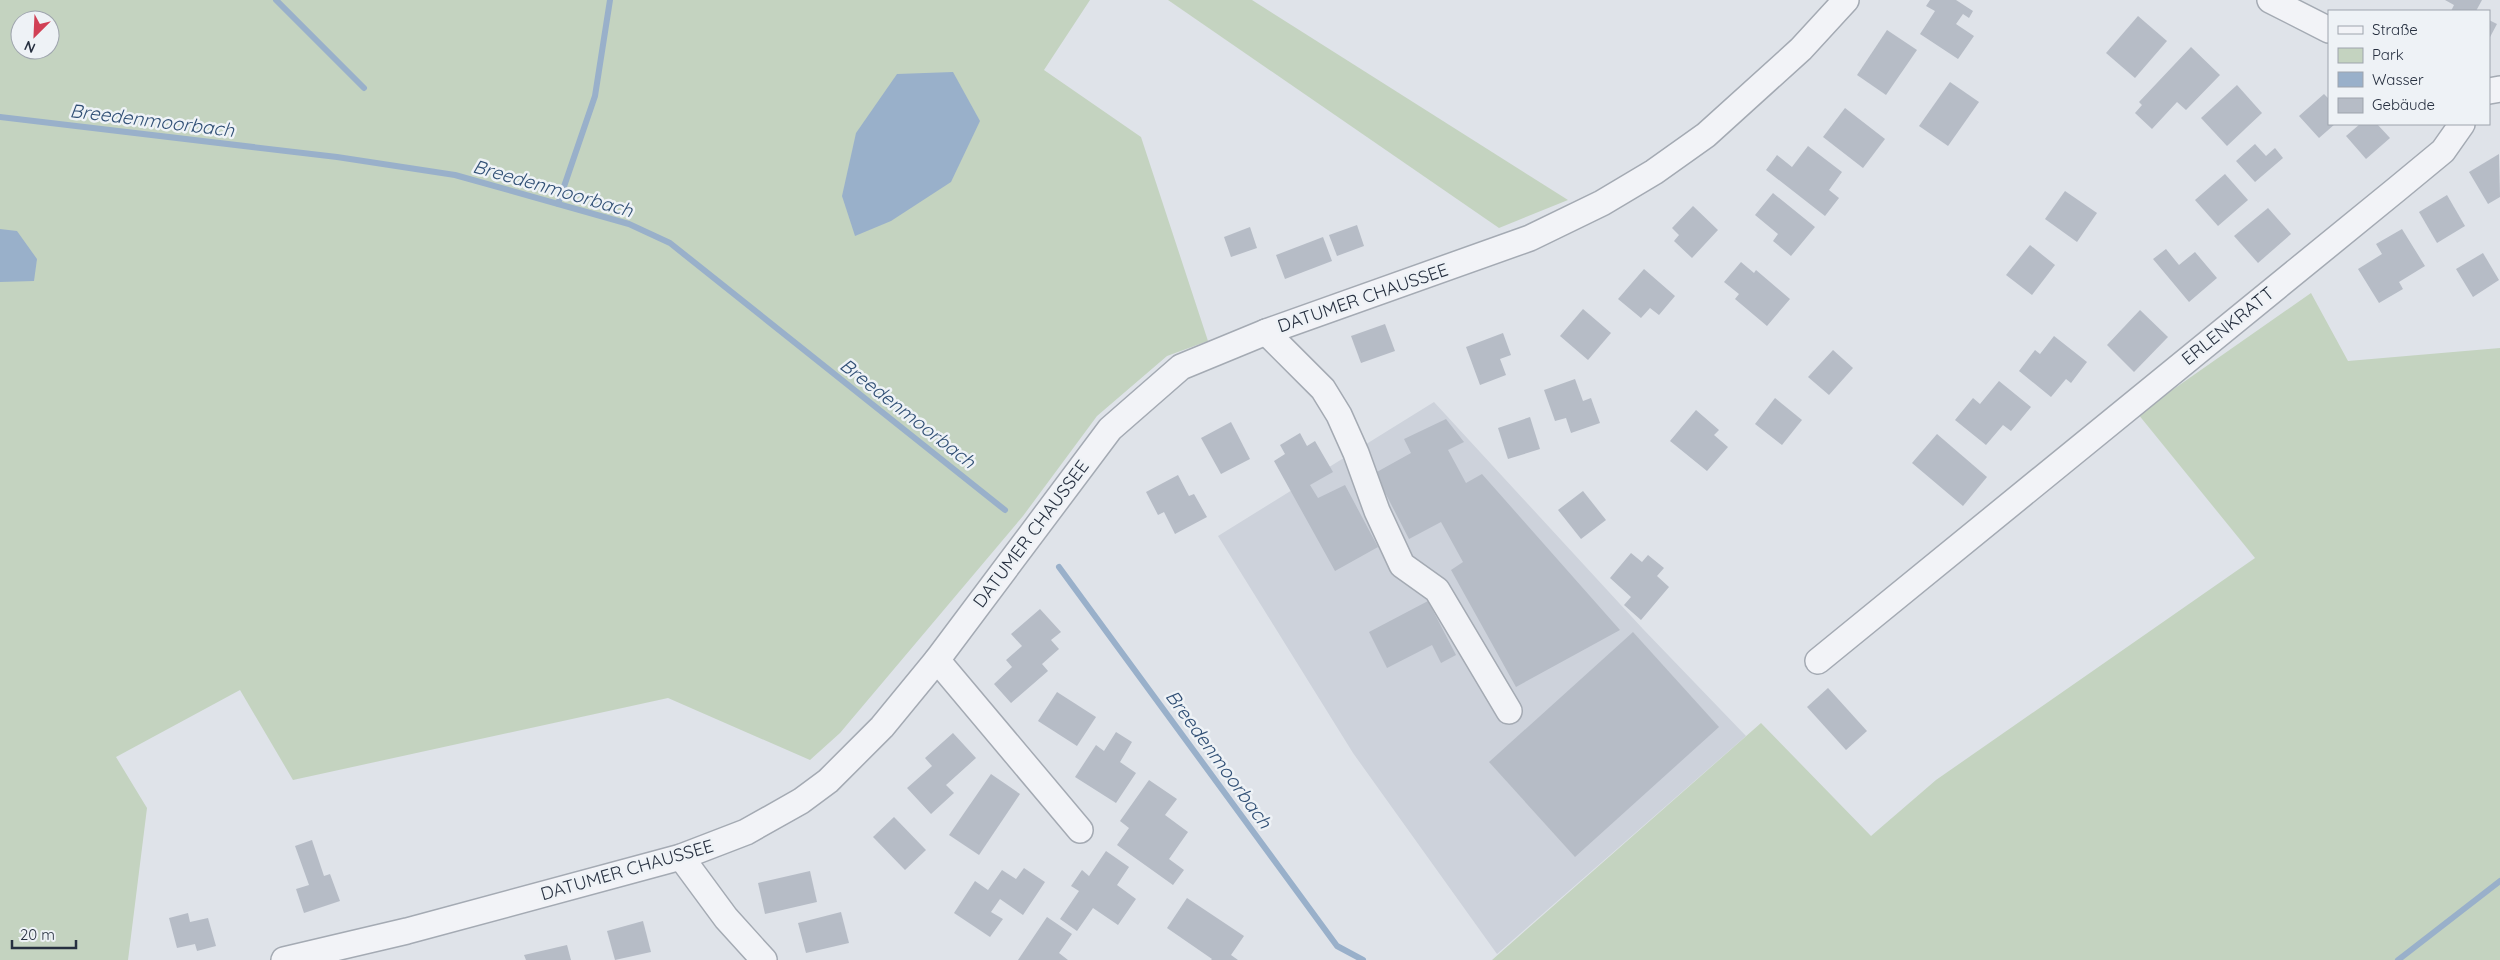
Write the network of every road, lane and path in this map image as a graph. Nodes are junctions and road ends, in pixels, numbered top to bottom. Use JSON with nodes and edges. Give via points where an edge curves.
{"nodes":[{"id":1,"x":1846,"y":0,"type":"edge"},
{"id":2,"x":2270,"y":0,"type":"edge"},
{"id":3,"x":2328,"y":29,"type":"edge"},
{"id":4,"x":2461,"y":125,"type":"edge"},
{"id":5,"x":1266,"y":332,"type":"junction"},
{"id":6,"x":937,"y":660,"type":"junction"},
{"id":7,"x":1818,"y":661,"type":"dead end"},
{"id":8,"x":1509,"y":711,"type":"dead end"},
{"id":9,"x":1080,"y":830,"type":"dead end"},
{"id":10,"x":681,"y":858,"type":"junction"},
{"id":11,"x":284,"y":960,"type":"edge"},
{"id":12,"x":764,"y":960,"type":"edge"}],
"edges":[{"from":1,"to":5,"type":"street","name":"DATUMER CHAUSSEE","via":[[1801,49],[1706,134],[1654,172],[1602,203],[1530,238]]},
{"from":2,"to":3,"type":"street"},
{"from":4,"to":7,"type":"street","name":"ERLENKRATT","via":[[2443,151]]},
{"from":5,"to":6,"type":"street","name":"DATUMER CHAUSSEE","via":[[1181,367],[1110,429]]},
{"from":5,"to":8,"type":"street","via":[[1323,389],[1346,430],[1377,511],[1402,564],[1437,590]]},
{"from":6,"to":9,"type":"street"},
{"from":6,"to":10,"type":"street","name":"DATUMER CHAUSSEE","via":[[882,726],[828,781],[801,801],[746,832]]},
{"from":10,"to":11,"type":"street","name":"DATUMER CHAUSSEE","via":[[407,931]]},
{"from":10,"to":12,"type":"street","via":[[726,918]]}]}
